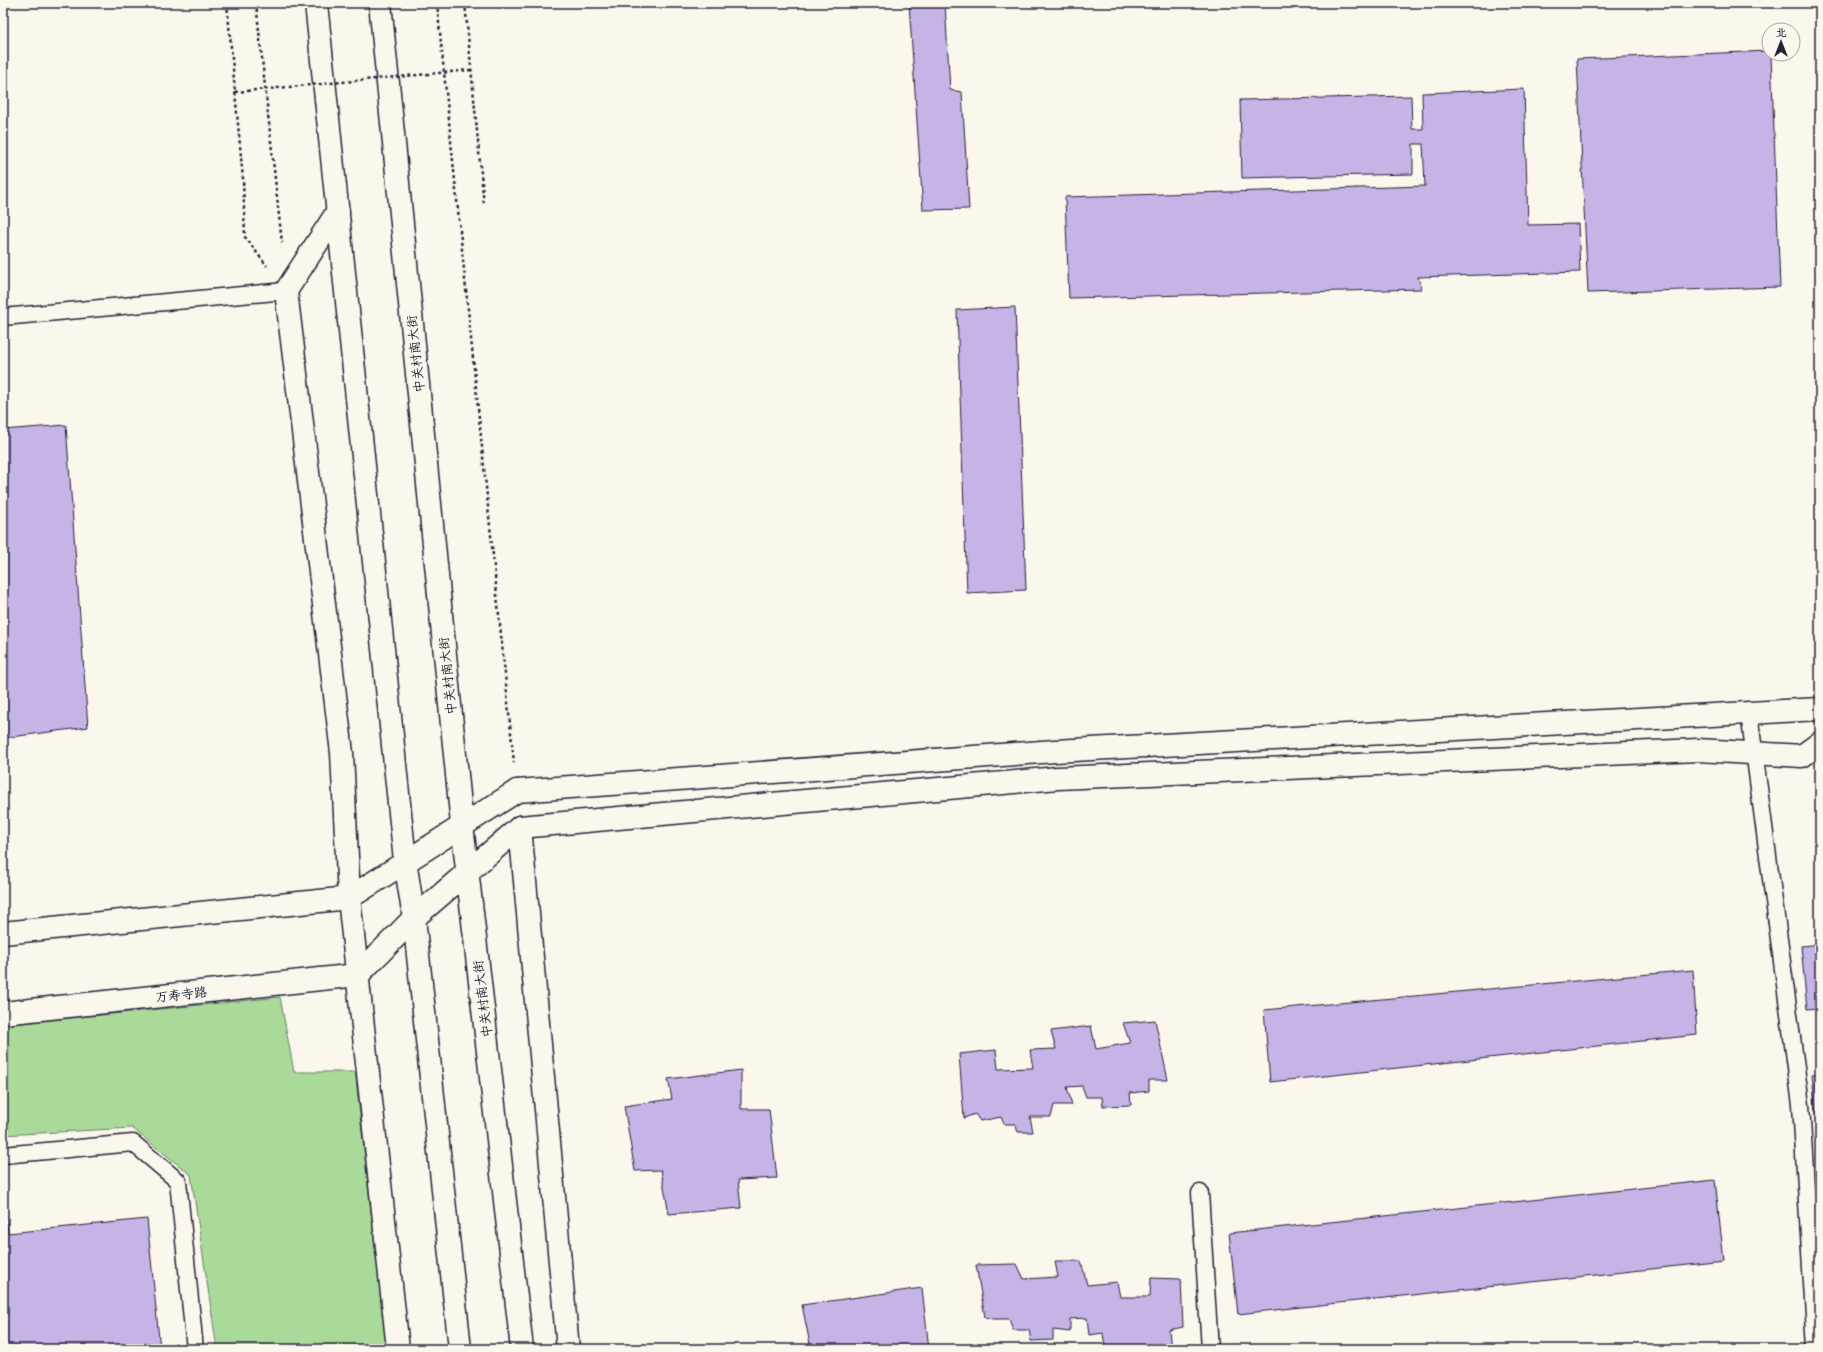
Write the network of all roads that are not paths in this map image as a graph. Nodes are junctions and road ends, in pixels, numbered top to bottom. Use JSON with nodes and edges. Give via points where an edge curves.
{"nodes":[{"id":1,"x":316,"y":3,"type":"edge"},
{"id":2,"x":380,"y":3,"type":"edge"},
{"id":3,"x":338,"y":211,"type":"junction"},
{"id":4,"x":286,"y":291,"type":"junction"},
{"id":5,"x":3,"y":317,"type":"edge"},
{"id":6,"x":1820,"y":709,"type":"edge"},
{"id":7,"x":1749,"y":713,"type":"junction"},
{"id":8,"x":1820,"y":743,"type":"edge"},
{"id":9,"x":1754,"y":753,"type":"junction"},
{"id":10,"x":462,"y":825,"type":"junction"},
{"id":11,"x":520,"y":827,"type":"junction"},
{"id":12,"x":406,"y":861,"type":"junction"},
{"id":13,"x":468,"y":871,"type":"junction"},
{"id":14,"x":349,"y":898,"type":"junction"},
{"id":15,"x":414,"y":918,"type":"junction"},
{"id":16,"x":3,"y":933,"type":"edge"},
{"id":17,"x":358,"y":975,"type":"junction"},
{"id":18,"x":3,"y":1013,"type":"edge"},
{"id":19,"x":3,"y":1155,"type":"edge"},
{"id":20,"x":1200,"y":1193,"type":"dead end"},
{"id":21,"x":195,"y":1349,"type":"edge"},
{"id":22,"x":398,"y":1349,"type":"edge"},
{"id":23,"x":460,"y":1349,"type":"edge"},
{"id":24,"x":522,"y":1349,"type":"edge"},
{"id":25,"x":568,"y":1349,"type":"edge"},
{"id":26,"x":1210,"y":1349,"type":"edge"},
{"id":27,"x":1816,"y":1349,"type":"edge"}],
"edges":[{"from":1,"to":3,"type":"street"},
{"from":2,"to":10,"type":"street","name":"中关村南大街"},
{"from":3,"to":4,"type":"street"},
{"from":3,"to":12,"type":"street"},
{"from":4,"to":5,"type":"lane"},
{"from":4,"to":14,"type":"street","via":[[342,753]]},
{"from":6,"to":7,"type":"street"},
{"from":7,"to":9,"type":"lane"},
{"from":7,"to":10,"type":"street","via":[[1047,752],[517,791]]},
{"from":8,"to":9,"type":"street","via":[[1802,756]]},
{"from":9,"to":11,"type":"street","via":[[1698,750],[1058,778]]},
{"from":9,"to":27,"type":"lane","via":[[1801,1105]]},
{"from":10,"to":12,"type":"street"},
{"from":10,"to":13,"type":"street","name":"中关村南大街"},
{"from":11,"to":13,"type":"street"},
{"from":11,"to":25,"type":"street"},
{"from":12,"to":14,"type":"street"},
{"from":12,"to":15,"type":"street"},
{"from":13,"to":15,"type":"street"},
{"from":13,"to":24,"type":"street","name":"中关村南大街"},
{"from":14,"to":16,"type":"street"},
{"from":14,"to":17,"type":"street"},
{"from":15,"to":17,"type":"street"},
{"from":15,"to":23,"type":"street"},
{"from":17,"to":18,"type":"street","name":"万寿寺路"},
{"from":17,"to":22,"type":"street"},
{"from":19,"to":21,"type":"lane","via":[[133,1143],[178,1181]]},
{"from":20,"to":26,"type":"lane"}]}
